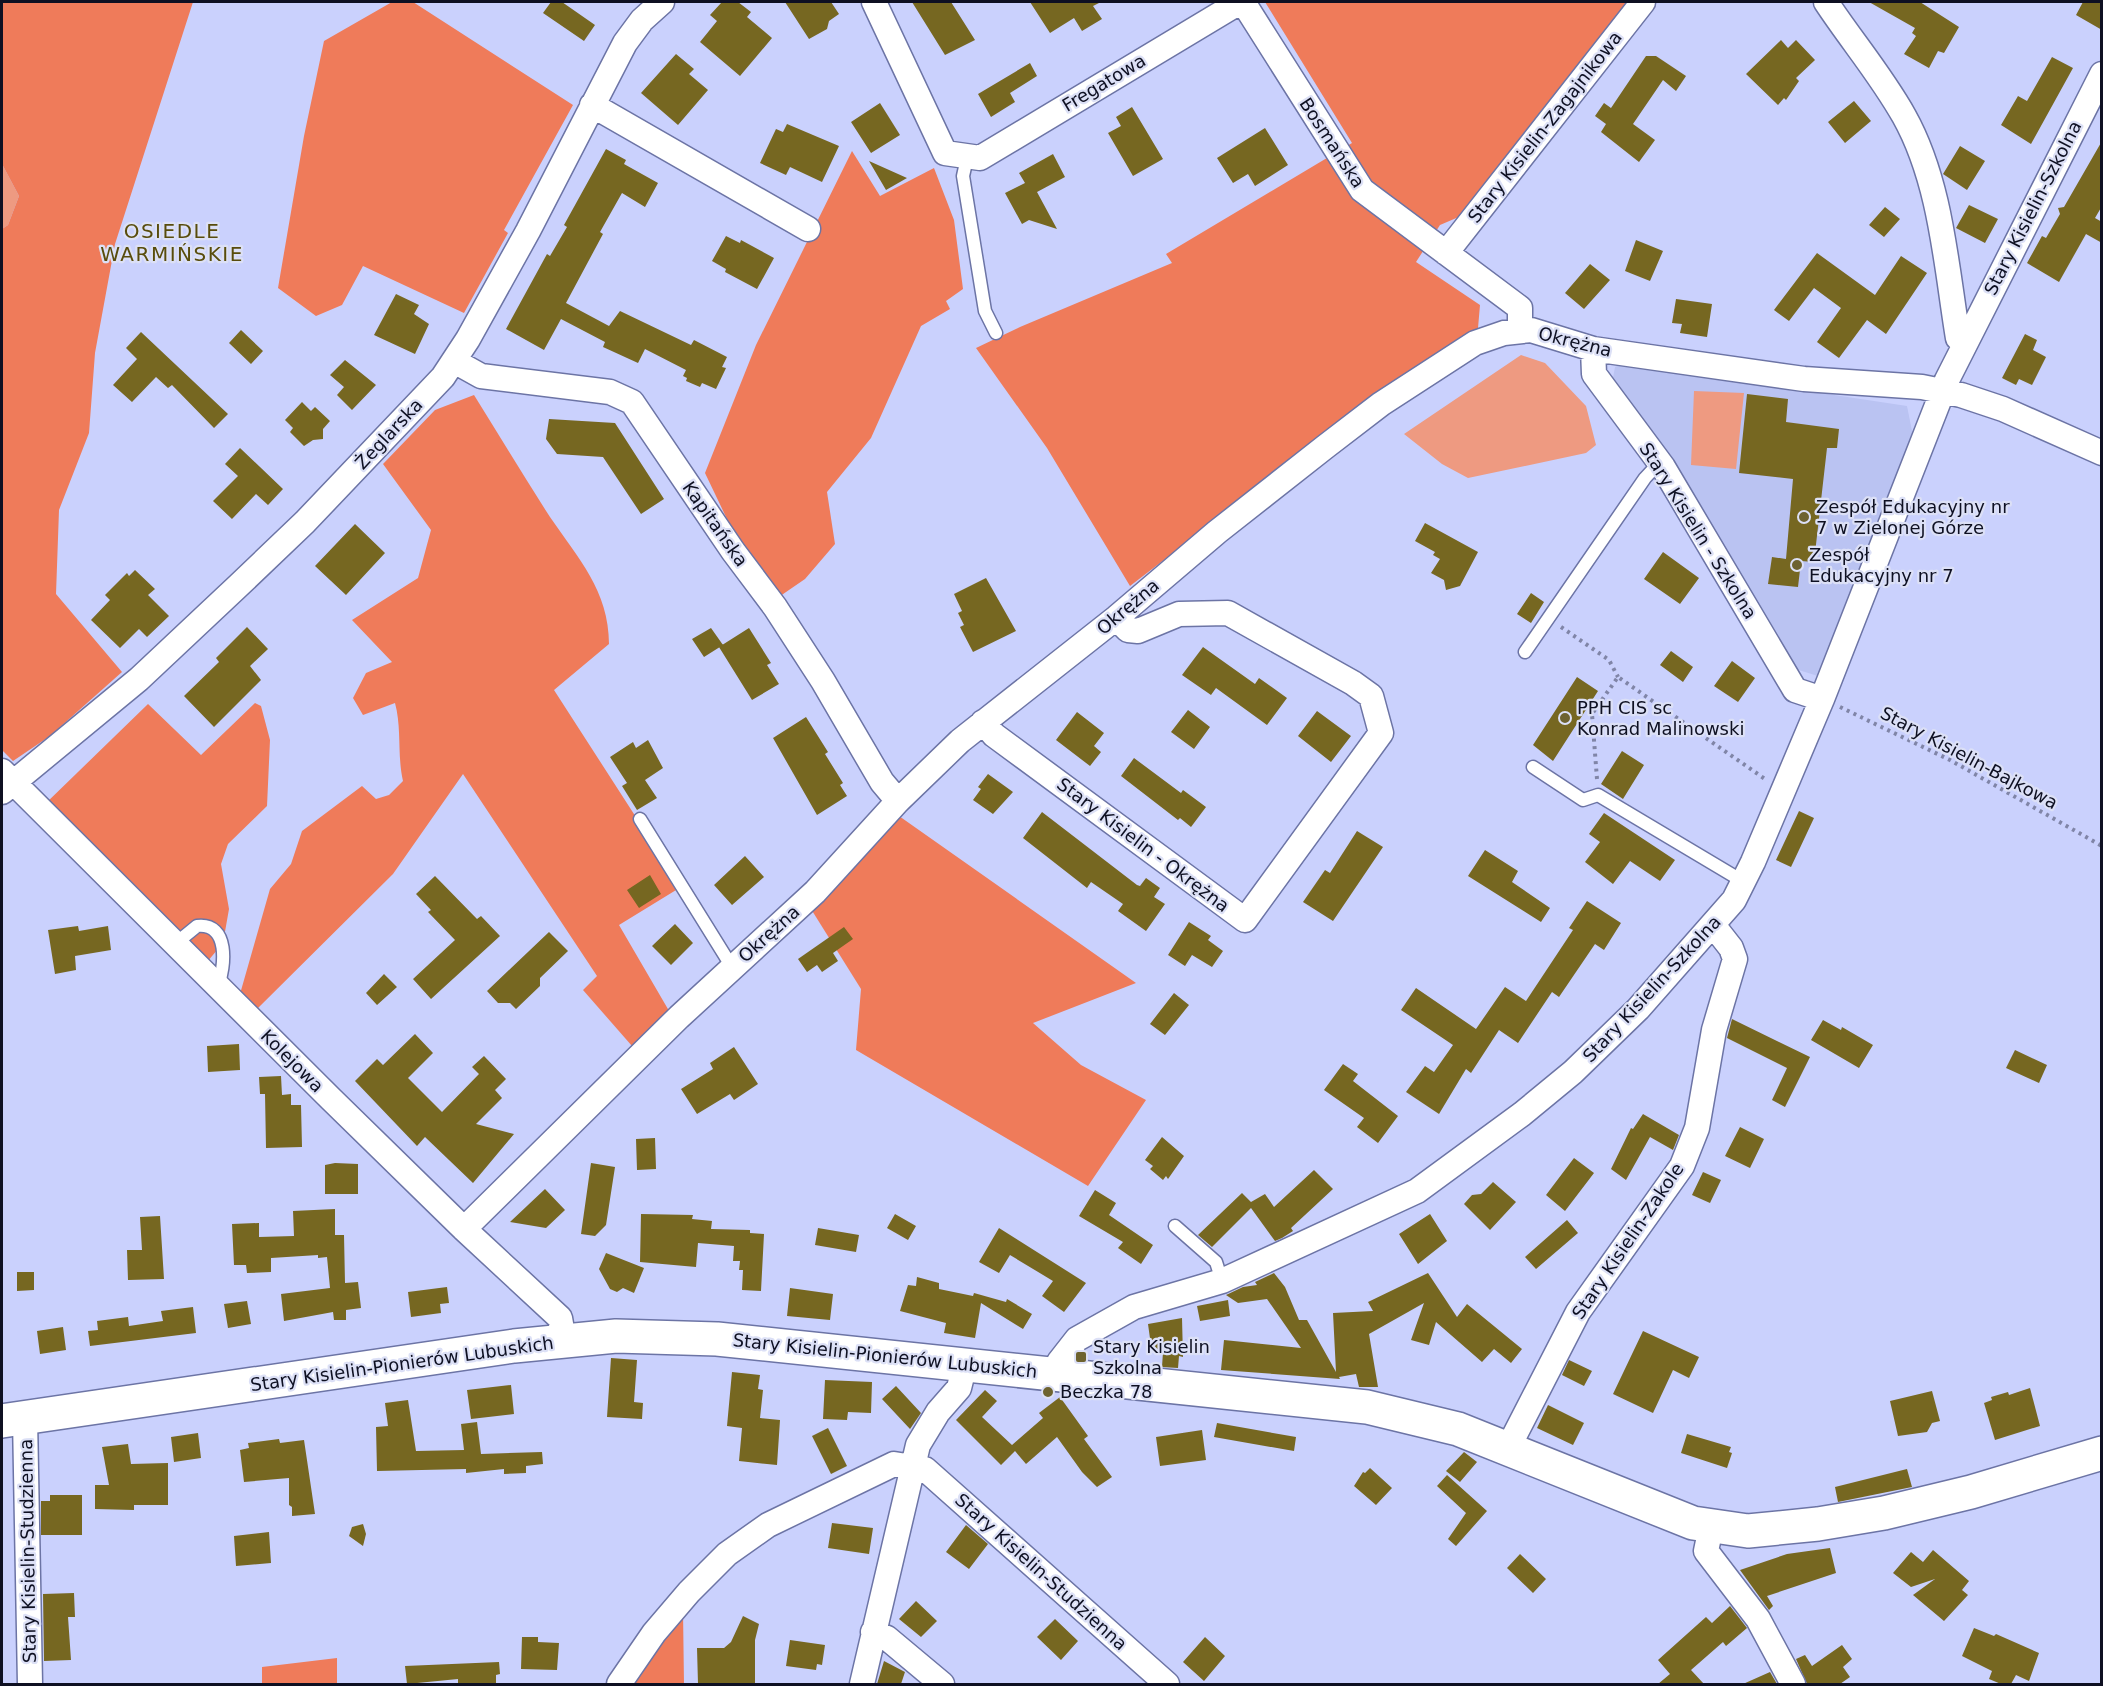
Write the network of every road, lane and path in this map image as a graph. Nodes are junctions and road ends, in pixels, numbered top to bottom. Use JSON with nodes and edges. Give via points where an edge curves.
{"nodes":[{"id":1,"x":662,"y":2,"type":"edge"},
{"id":2,"x":874,"y":2,"type":"edge"},
{"id":3,"x":1241,"y":2,"type":"edge"},
{"id":4,"x":1643,"y":2,"type":"edge"},
{"id":5,"x":1826,"y":2,"type":"edge"},
{"id":6,"x":2102,"y":74,"type":"edge"},
{"id":7,"x":592,"y":105,"type":"junction"},
{"id":8,"x":967,"y":158,"type":"junction"},
{"id":9,"x":808,"y":229,"type":"dead end"},
{"id":10,"x":1446,"y":253,"type":"junction"},
{"id":11,"x":1520,"y":330,"type":"junction"},
{"id":12,"x":996,"y":333,"type":"dead end"},
{"id":13,"x":1964,"y":343,"type":"junction"},
{"id":14,"x":1593,"y":349,"type":"junction"},
{"id":15,"x":454,"y":361,"type":"junction"},
{"id":16,"x":1942,"y":391,"type":"junction"},
{"id":17,"x":2102,"y":453,"type":"edge"},
{"id":18,"x":1659,"y":463,"type":"junction"},
{"id":19,"x":1116,"y":618,"type":"junction"},
{"id":20,"x":1548,"y":618,"type":"junction"},
{"id":21,"x":1525,"y":652,"type":"dead end"},
{"id":22,"x":1618,"y":677,"type":"junction"},
{"id":23,"x":1822,"y":699,"type":"junction"},
{"id":24,"x":982,"y":722,"type":"junction"},
{"id":25,"x":1533,"y":767,"type":"dead end"},
{"id":26,"x":5,"y":782,"type":"edge"},
{"id":27,"x":1768,"y":786,"type":"dead end"},
{"id":28,"x":1598,"y":795,"type":"junction"},
{"id":29,"x":898,"y":801,"type":"junction"},
{"id":30,"x":640,"y":819,"type":"dead end"},
{"id":31,"x":2102,"y":846,"type":"edge"},
{"id":32,"x":1744,"y":882,"type":"junction"},
{"id":33,"x":1713,"y":925,"type":"junction"},
{"id":34,"x":175,"y":944,"type":"junction"},
{"id":35,"x":732,"y":967,"type":"junction"},
{"id":36,"x":218,"y":986,"type":"junction"},
{"id":37,"x":1175,"y":1226,"type":"dead end"},
{"id":38,"x":464,"y":1229,"type":"junction"},
{"id":39,"x":1222,"y":1281,"type":"junction"},
{"id":40,"x":564,"y":1341,"type":"junction"},
{"id":41,"x":965,"y":1364,"type":"junction"},
{"id":42,"x":1058,"y":1374,"type":"junction"},
{"id":43,"x":13,"y":1420,"type":"edge"},
{"id":44,"x":1508,"y":1448,"type":"junction"},
{"id":45,"x":2102,"y":1453,"type":"edge"},
{"id":46,"x":912,"y":1466,"type":"junction"},
{"id":47,"x":1712,"y":1527,"type":"junction"},
{"id":48,"x":873,"y":1632,"type":"junction"},
{"id":49,"x":30,"y":1684,"type":"edge"},
{"id":50,"x":619,"y":1684,"type":"edge"},
{"id":51,"x":862,"y":1684,"type":"edge"},
{"id":52,"x":942,"y":1684,"type":"edge"},
{"id":53,"x":1167,"y":1684,"type":"edge"},
{"id":54,"x":1793,"y":1684,"type":"edge"}],
"edges":[{"from":1,"to":7,"type":"street","name":"Żeglarska","via":[[625,43]]},
{"from":2,"to":8,"type":"street","via":[[945,153]]},
{"from":3,"to":8,"type":"street","name":"Fregatowa","via":[[980,158]]},
{"from":3,"to":10,"type":"street","name":"Bosmańska","via":[[1362,190]]},
{"from":4,"to":10,"type":"street","name":"Stary Kisielin-Zagajnikowa"},
{"from":5,"to":13,"type":"street","via":[[1905,117],[1922,153],[1935,199],[1958,338]]},
{"from":6,"to":13,"type":"street","name":"Stary Kisielin-Szkolna"},
{"from":7,"to":9,"type":"street"},
{"from":7,"to":15,"type":"street","name":"Żeglarska","via":[[528,231]]},
{"from":8,"to":12,"type":"lane","via":[[963,176],[985,310]]},
{"from":10,"to":11,"type":"street","name":"Bosmańska","via":[[1520,308]]},
{"from":11,"to":14,"type":"street","name":"Okrężna","via":[[1541,332]]},
{"from":11,"to":19,"type":"street","name":"Okrężna","via":[[1475,344],[1381,404],[1217,532]]},
{"from":13,"to":16,"type":"street","name":"Stary Kisielin-Szkolna"},
{"from":14,"to":16,"type":"street","name":"Okrężna","via":[[1804,379]]},
{"from":14,"to":18,"type":"street","name":"Stary Kisielin - Szkolna","via":[[1594,374]]},
{"from":15,"to":26,"type":"street","name":"Żeglarska","via":[[398,425],[139,679]]},
{"from":15,"to":29,"type":"street","name":"Kapitańska","via":[[481,376],[610,392],[632,402],[775,607],[882,782]]},
{"from":16,"to":17,"type":"street","name":"Okrężna","via":[[2003,409]]},
{"from":16,"to":23,"type":"street","name":"Stary Kisielin-Szkolna"},
{"from":18,"to":20,"type":"lane"},
{"from":18,"to":23,"type":"street","name":"Stary Kisielin - Szkolna","via":[[1795,690]]},
{"from":19,"to":24,"type":"street","name":"Okrężna"},
{"from":19,"to":24,"type":"street","name":"Stary Kisielin - Okrężna","via":[[1128,630],[1138,631],[1179,614],[1228,613],[1371,696],[1381,734],[1245,920],[994,735]]},
{"from":20,"to":21,"type":"lane"},
{"from":20,"to":22,"type":"path","via":[[1609,660]]},
{"from":22,"to":27,"type":"path","via":[[1660,703],[1767,781]]},
{"from":22,"to":28,"type":"path","via":[[1592,714]]},
{"from":23,"to":31,"type":"path","name":"Stary Kisielin-Bajkowa","via":[[1916,742]]},
{"from":23,"to":32,"type":"street","name":"Stary Kisielin-Szkolna"},
{"from":24,"to":29,"type":"street","name":"Okrężna"},
{"from":25,"to":28,"type":"lane","via":[[1583,800]]},
{"from":26,"to":34,"type":"street","name":"Kolejowa"},
{"from":28,"to":32,"type":"lane"},
{"from":29,"to":35,"type":"street","name":"Okrężna","via":[[815,892]]},
{"from":30,"to":35,"type":"lane"},
{"from":32,"to":33,"type":"street","name":"Stary Kisielin-Szkolna"},
{"from":33,"to":39,"type":"street","name":"Stary Kisielin-Szkolna","via":[[1638,1009],[1573,1072],[1417,1191]]},
{"from":33,"to":44,"type":"street","name":"Stary Kisielin-Zakole","via":[[1735,959],[1714,1030],[1697,1128],[1682,1166],[1665,1193],[1578,1312]]},
{"from":34,"to":36,"type":"street","name":"Kolejowa"},
{"from":34,"to":36,"type":"lane","via":[[197,926],[209,927],[216,933],[224,948]]},
{"from":35,"to":38,"type":"street","name":"Okrężna"},
{"from":36,"to":38,"type":"street","name":"Kolejowa"},
{"from":37,"to":39,"type":"lane","via":[[1216,1262]]},
{"from":38,"to":40,"type":"street","name":"Kolejowa","via":[[560,1318]]},
{"from":39,"to":42,"type":"street","name":"Stary Kisielin-Szkolna","via":[[1154,1300],[1077,1339],[1059,1362]]},
{"from":40,"to":41,"type":"street","name":"Stary Kisielin-Pionierów Lubuskich","via":[[662,1336]]},
{"from":40,"to":43,"type":"street","name":"Stary Kisielin-Pionierów Lubuskich"},
{"from":41,"to":42,"type":"street","name":"Stary Kisielin-Pionierów Lubuskich"},
{"from":41,"to":46,"type":"street","via":[[959,1388],[933,1420],[918,1445]]},
{"from":42,"to":44,"type":"street","name":"Stary Kisielin-Pionierów Lubuskich","via":[[1366,1407],[1458,1429]]},
{"from":43,"to":49,"type":"street","name":"Stary Kisielin-Studzienna"},
{"from":44,"to":47,"type":"street","name":"Stary Kisielin-Pionierów Lubuskich","via":[[1622,1496]]},
{"from":45,"to":47,"type":"street","name":"Stary Kisielin-Pionierów Lubuskich","via":[[1884,1513],[1782,1529]]},
{"from":46,"to":48,"type":"street"},
{"from":46,"to":50,"type":"street","via":[[894,1464],[883,1469],[768,1525],[728,1554],[688,1592]]},
{"from":46,"to":53,"type":"street","name":"Stary Kisielin-Studzienna","via":[[925,1469]]},
{"from":47,"to":54,"type":"street","via":[[1706,1551],[1758,1619]]},
{"from":48,"to":51,"type":"street"},
{"from":48,"to":52,"type":"street","via":[[887,1638]]}]}
